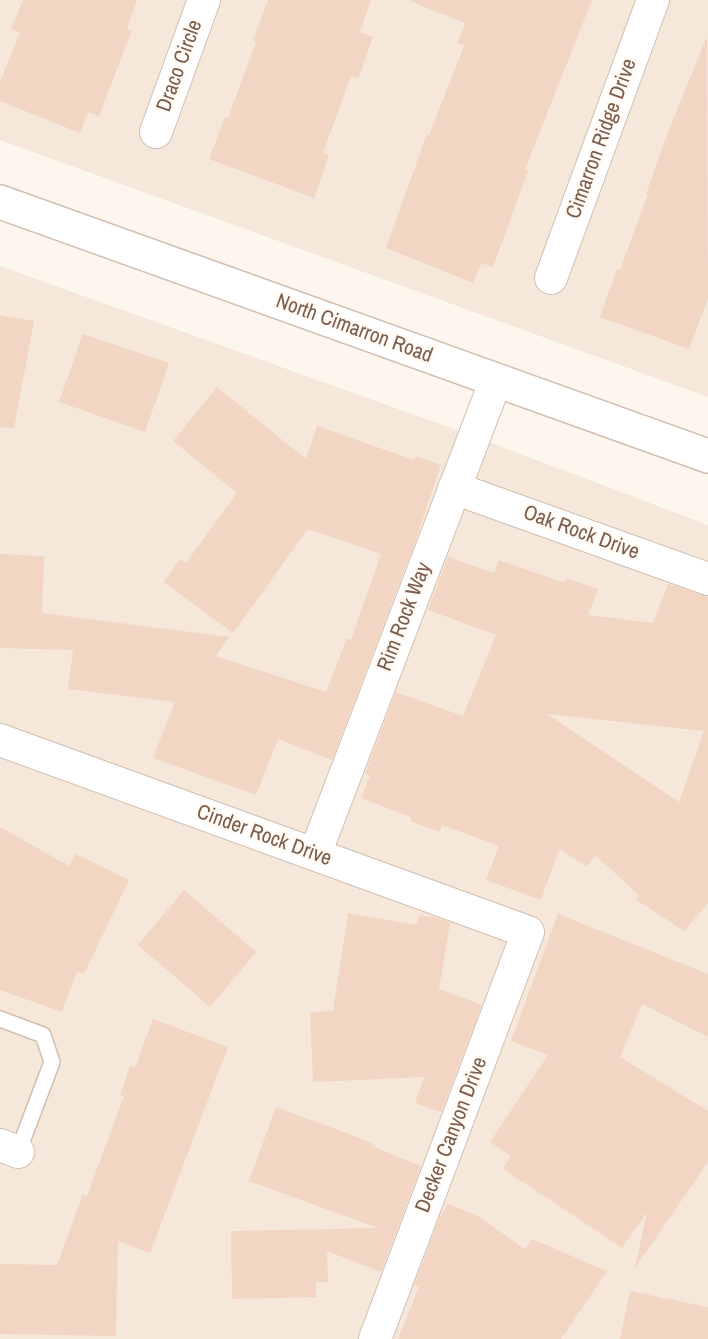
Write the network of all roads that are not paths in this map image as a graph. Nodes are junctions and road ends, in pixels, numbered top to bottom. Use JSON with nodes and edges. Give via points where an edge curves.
{"nodes":[{"id":1,"x":204,"y":0,"type":"edge"},
{"id":2,"x":653,"y":0,"type":"edge"},
{"id":3,"x":156,"y":132,"type":"dead end"},
{"id":4,"x":0,"y":202,"type":"edge"},
{"id":5,"x":551,"y":278,"type":"dead end"},
{"id":6,"x":496,"y":380,"type":"junction"},
{"id":7,"x":708,"y":456,"type":"edge"},
{"id":8,"x":454,"y":488,"type":"junction"},
{"id":9,"x":708,"y":579,"type":"edge"},
{"id":10,"x":0,"y":740,"type":"edge"},
{"id":11,"x":315,"y":854,"type":"junction"},
{"id":12,"x":528,"y":932,"type":"joint"},
{"id":13,"x":0,"y":1019,"type":"edge"},
{"id":14,"x":9,"y":1148,"type":"edge"},
{"id":15,"x":375,"y":1339,"type":"edge"}],
"edges":[{"from":1,"to":3,"type":"street","name":"Draco Circle"},
{"from":2,"to":5,"type":"street","name":"Cimarron Ridge Drive"},
{"from":4,"to":6,"type":"street","name":"North Cimarron Road"},
{"from":6,"to":7,"type":"street","name":"North Cimarron Road"},
{"from":6,"to":8,"type":"street","name":"Rim Rock Way"},
{"from":8,"to":9,"type":"street","name":"Oak Rock Drive"},
{"from":8,"to":11,"type":"street","name":"Rim Rock Way"},
{"from":10,"to":11,"type":"street","name":"Cinder Rock Drive"},
{"from":11,"to":12,"type":"street","name":"Cinder Rock Drive"},
{"from":12,"to":15,"type":"street","name":"Decker Canyon Drive"},
{"from":13,"to":14,"type":"lane","via":[[43,1035],[52,1062]]}]}
